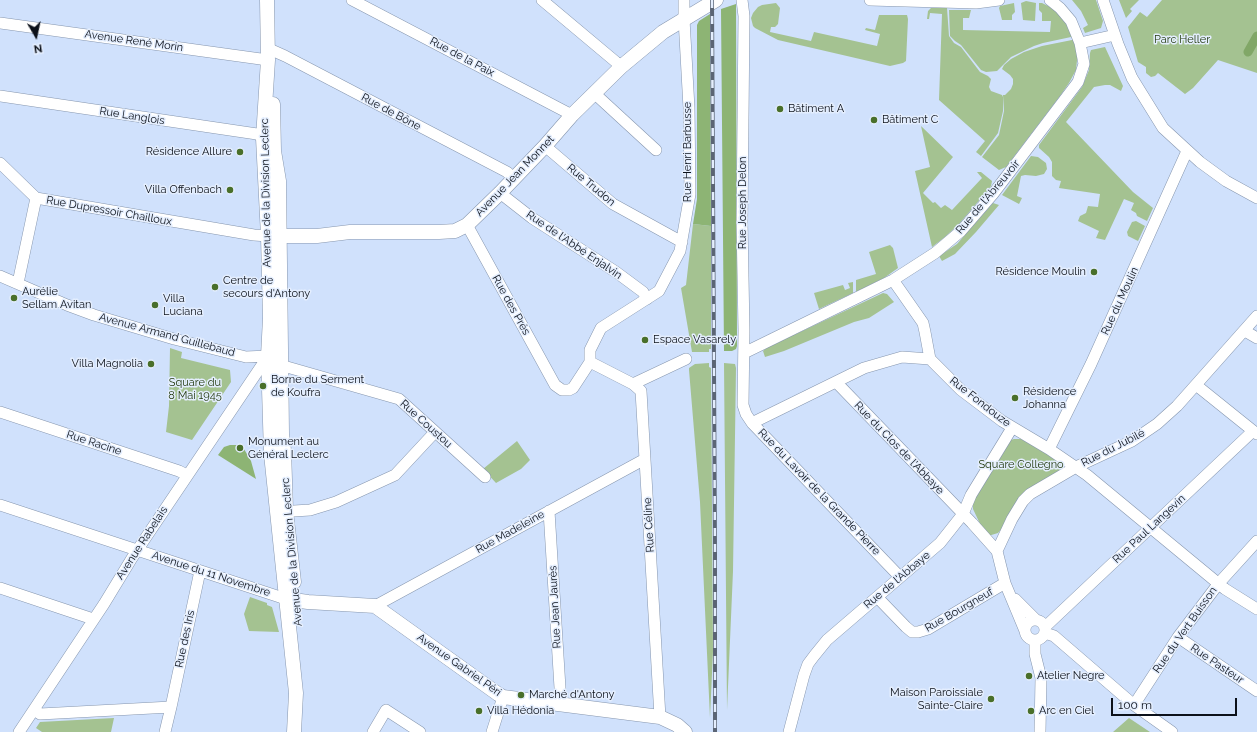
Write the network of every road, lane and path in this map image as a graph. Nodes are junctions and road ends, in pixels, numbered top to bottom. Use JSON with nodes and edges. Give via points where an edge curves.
{"nodes":[{"id":1,"x":267,"y":0,"type":"edge"},
{"id":2,"x":352,"y":0,"type":"edge"},
{"id":3,"x":542,"y":0,"type":"edge"},
{"id":4,"x":684,"y":0,"type":"edge"},
{"id":5,"x":716,"y":0,"type":"edge"},
{"id":6,"x":742,"y":0,"type":"edge"},
{"id":7,"x":870,"y":0,"type":"edge"},
{"id":8,"x":999,"y":0,"type":"edge"},
{"id":9,"x":1050,"y":0,"type":"edge"},
{"id":10,"x":1102,"y":0,"type":"edge"},
{"id":11,"x":684,"y":19,"type":"junction"},
{"id":12,"x":0,"y":23,"type":"edge"},
{"id":13,"x":1115,"y":35,"type":"junction"},
{"id":14,"x":1080,"y":43,"type":"junction"},
{"id":15,"x":267,"y":54,"type":"junction"},
{"id":16,"x":622,"y":66,"type":"junction"},
{"id":17,"x":594,"y":93,"type":"junction"},
{"id":18,"x":0,"y":96,"type":"edge"},
{"id":19,"x":572,"y":115,"type":"junction"},
{"id":20,"x":263,"y":138,"type":"junction"},
{"id":21,"x":545,"y":146,"type":"junction"},
{"id":22,"x":656,"y":150,"type":"dead end"},
{"id":23,"x":1187,"y":152,"type":"junction"},
{"id":24,"x":0,"y":163,"type":"edge"},
{"id":25,"x":514,"y":178,"type":"junction"},
{"id":26,"x":500,"y":193,"type":"junction"},
{"id":27,"x":36,"y":198,"type":"junction"},
{"id":28,"x":1257,"y":198,"type":"edge"},
{"id":29,"x":467,"y":225,"type":"junction"},
{"id":30,"x":273,"y":236,"type":"junction"},
{"id":31,"x":682,"y":242,"type":"junction"},
{"id":32,"x":0,"y":276,"type":"edge"},
{"id":33,"x":893,"y":280,"type":"junction"},
{"id":34,"x":18,"y":283,"type":"junction"},
{"id":35,"x":647,"y":298,"type":"junction"},
{"id":36,"x":1257,"y":316,"type":"edge"},
{"id":37,"x":1245,"y":331,"type":"junction"},
{"id":38,"x":1257,"y":338,"type":"edge"},
{"id":39,"x":744,"y":353,"type":"junction"},
{"id":40,"x":268,"y":356,"type":"junction"},
{"id":41,"x":246,"y":357,"type":"junction"},
{"id":42,"x":686,"y":359,"type":"dead end"},
{"id":43,"x":930,"y":359,"type":"junction"},
{"id":44,"x":590,"y":362,"type":"junction"},
{"id":45,"x":272,"y":371,"type":"junction"},
{"id":46,"x":836,"y":382,"type":"junction"},
{"id":47,"x":555,"y":384,"type":"joint"},
{"id":48,"x":634,"y":384,"type":"junction"},
{"id":49,"x":1196,"y":385,"type":"junction"},
{"id":50,"x":743,"y":405,"type":"joint"},
{"id":51,"x":0,"y":412,"type":"edge"},
{"id":52,"x":752,"y":423,"type":"junction"},
{"id":53,"x":1012,"y":428,"type":"junction"},
{"id":54,"x":435,"y":432,"type":"junction"},
{"id":55,"x":1255,"y":433,"type":"edge"},
{"id":56,"x":1027,"y":436,"type":"joint"},
{"id":57,"x":1049,"y":448,"type":"junction"},
{"id":58,"x":645,"y":459,"type":"junction"},
{"id":59,"x":1076,"y":467,"type":"junction"},
{"id":60,"x":187,"y":475,"type":"junction"},
{"id":61,"x":485,"y":477,"type":"dead end"},
{"id":62,"x":0,"y":505,"type":"edge"},
{"id":63,"x":549,"y":511,"type":"junction"},
{"id":64,"x":281,"y":512,"type":"junction"},
{"id":65,"x":962,"y":514,"type":"junction"},
{"id":66,"x":1152,"y":527,"type":"junction"},
{"id":67,"x":1257,"y":541,"type":"edge"},
{"id":68,"x":138,"y":550,"type":"junction"},
{"id":69,"x":997,"y":551,"type":"junction"},
{"id":70,"x":200,"y":571,"type":"junction"},
{"id":71,"x":900,"y":577,"type":"junction"},
{"id":72,"x":1005,"y":583,"type":"junction"},
{"id":73,"x":1219,"y":583,"type":"junction"},
{"id":74,"x":0,"y":588,"type":"edge"},
{"id":75,"x":1011,"y":595,"type":"junction"},
{"id":76,"x":877,"y":597,"type":"junction"},
{"id":77,"x":291,"y":600,"type":"junction"},
{"id":78,"x":375,"y":606,"type":"junction"},
{"id":79,"x":1257,"y":610,"type":"edge"},
{"id":80,"x":93,"y":619,"type":"junction"},
{"id":81,"x":1036,"y":620,"type":"junction"},
{"id":82,"x":1045,"y":630,"type":"junction"},
{"id":83,"x":1025,"y":631,"type":"junction"},
{"id":84,"x":1178,"y":637,"type":"junction"},
{"id":85,"x":1035,"y":641,"type":"junction"},
{"id":86,"x":1257,"y":691,"type":"edge"},
{"id":87,"x":503,"y":696,"type":"junction"},
{"id":88,"x":561,"y":704,"type":"junction"},
{"id":89,"x":1134,"y":705,"type":"junction"},
{"id":90,"x":171,"y":707,"type":"junction"},
{"id":91,"x":35,"y":710,"type":"junction"},
{"id":92,"x":660,"y":717,"type":"junction"},
{"id":93,"x":19,"y":732,"type":"edge"},
{"id":94,"x":165,"y":732,"type":"edge"},
{"id":95,"x":294,"y":732,"type":"edge"},
{"id":96,"x":301,"y":732,"type":"edge"},
{"id":97,"x":373,"y":732,"type":"edge"},
{"id":98,"x":420,"y":732,"type":"edge"},
{"id":99,"x":492,"y":732,"type":"edge"},
{"id":100,"x":685,"y":732,"type":"edge"},
{"id":101,"x":788,"y":732,"type":"edge"},
{"id":102,"x":1040,"y":732,"type":"edge"},
{"id":103,"x":1172,"y":732,"type":"edge"}],
"edges":[{"from":1,"to":15,"type":"main road","name":"Avenue de la Division Leclerc"},
{"from":2,"to":19,"type":"street","name":"Rue de la Paix"},
{"from":3,"to":16,"type":"street"},
{"from":4,"to":11,"type":"street","name":"Rue Henri Barbusse"},
{"from":5,"to":11,"type":"main road","name":"Avenue Jean Monnet"},
{"from":6,"to":39,"type":"street","name":"Rue Joseph Delon"},
{"from":7,"to":8,"type":"street","via":[[976,3]]},
{"from":9,"to":14,"type":"street","name":"Rue de l'Abreuvoir","via":[[1072,21]]},
{"from":10,"to":13,"type":"street"},
{"from":11,"to":16,"type":"main road","name":"Avenue Jean Monnet","via":[[663,32]]},
{"from":11,"to":31,"type":"street","name":"Rue Henri Barbusse","via":[[690,194]]},
{"from":12,"to":15,"type":"street","name":"Avenue René Morin"},
{"from":13,"to":14,"type":"street"},
{"from":13,"to":23,"type":"street","via":[[1132,78],[1155,116]]},
{"from":14,"to":33,"type":"street","name":"Rue de l'Abreuvoir","via":[[1084,64],[1078,82],[993,194],[961,231],[935,253]]},
{"from":15,"to":20,"type":"main road","name":"Avenue de la Division Leclerc"},
{"from":15,"to":25,"type":"street","name":"Rue de Bône","via":[[285,56],[507,172]]},
{"from":15,"to":30,"type":"main road","name":"Avenue de la Division Leclerc","via":[[274,151],[279,181]]},
{"from":16,"to":17,"type":"main road","name":"Avenue Jean Monnet"},
{"from":17,"to":19,"type":"main road","name":"Avenue Jean Monnet"},
{"from":17,"to":22,"type":"street"},
{"from":18,"to":20,"type":"street","name":"Rue Langlois","via":[[257,134]]},
{"from":19,"to":21,"type":"main road","name":"Avenue Jean Monnet"},
{"from":20,"to":30,"type":"main road","name":"Avenue de la Division Leclerc"},
{"from":21,"to":25,"type":"main road","name":"Avenue Jean Monnet"},
{"from":21,"to":31,"type":"street","name":"Rue Trudon","via":[[613,204]]},
{"from":23,"to":28,"type":"street","via":[[1226,181]]},
{"from":23,"to":57,"type":"street","name":"Rue du Moulin","via":[[1091,364]]},
{"from":24,"to":27,"type":"street"},
{"from":25,"to":26,"type":"main road","name":"Avenue Jean Monnet"},
{"from":26,"to":29,"type":"main road","name":"Avenue Jean Monnet"},
{"from":26,"to":35,"type":"street","name":"Rue de l'Abbé Enjalvin","via":[[532,218],[616,272],[643,292]]},
{"from":27,"to":30,"type":"street","name":"Rue Dupressoir Chailloux"},
{"from":27,"to":34,"type":"street","name":"Rue Dupressoir Chailloux"},
{"from":29,"to":30,"type":"main road","name":"Avenue Jean Monnet","via":[[454,231],[439,232],[350,232],[317,236]]},
{"from":29,"to":47,"type":"street","name":"Rue des Prés"},
{"from":30,"to":40,"type":"main road","name":"Avenue de la Division Leclerc"},
{"from":30,"to":45,"type":"main road","name":"Avenue de la Division Leclerc","via":[[281,355]]},
{"from":31,"to":35,"type":"street","name":"Rue Henri Barbusse","via":[[680,251],[659,291]]},
{"from":32,"to":34,"type":"street","name":"Avenue Armand Guillebaud"},
{"from":33,"to":39,"type":"street","name":"Rue de l'Abreuvoir"},
{"from":33,"to":43,"type":"street","via":[[923,323]]},
{"from":34,"to":41,"type":"street","name":"Avenue Armand Guillebaud","via":[[94,315]]},
{"from":35,"to":44,"type":"street","name":"Rue Henri Barbusse","via":[[601,328],[590,350]]},
{"from":36,"to":37,"type":"street","name":"Rue du Jubilé"},
{"from":37,"to":38,"type":"street"},
{"from":37,"to":49,"type":"street","name":"Rue du Jubilé"},
{"from":39,"to":50,"type":"street","name":"Rue Joseph Delon"},
{"from":40,"to":41,"type":"street","name":"Avenue Armand Guillebaud"},
{"from":40,"to":45,"type":"main road","name":"Avenue de la Division Leclerc"},
{"from":41,"to":45,"type":"street","name":"Avenue Armand Guillebaud"},
{"from":42,"to":48,"type":"street"},
{"from":43,"to":46,"type":"street","via":[[902,357],[864,368]]},
{"from":43,"to":53,"type":"street","name":"Rue Fondouze","via":[[961,390]]},
{"from":44,"to":47,"type":"street","name":"Rue Henri Barbusse","via":[[573,388],[562,390]]},
{"from":44,"to":48,"type":"street"},
{"from":45,"to":54,"type":"street","name":"Rue Coustou","via":[[399,399]]},
{"from":45,"to":60,"type":"street","name":"Avenue Rabelais"},
{"from":45,"to":64,"type":"main road","name":"Avenue de la Division Leclerc","via":[[284,450]]},
{"from":46,"to":52,"type":"street"},
{"from":46,"to":65,"type":"street","name":"Rue du Clos de l'Abbaye"},
{"from":48,"to":58,"type":"street","name":"Rue Céline","via":[[641,391]]},
{"from":49,"to":55,"type":"street"},
{"from":49,"to":59,"type":"street","name":"Rue du Jubilé","via":[[1177,406],[1132,441]]},
{"from":50,"to":52,"type":"street","name":"Rue du Lavoir de la Grande Pierre"},
{"from":51,"to":60,"type":"street","name":"Rue Racine"},
{"from":52,"to":71,"type":"street","name":"Rue du Lavoir de la Grande Pierre"},
{"from":53,"to":56,"type":"street","name":"Rue Fondouze"},
{"from":53,"to":65,"type":"street","name":"Rue de l'Abbaye"},
{"from":54,"to":61,"type":"street","name":"Rue Coustou"},
{"from":54,"to":64,"type":"street","via":[[395,475],[336,502],[310,510]]},
{"from":55,"to":66,"type":"street","name":"Rue Paul Langevin"},
{"from":56,"to":57,"type":"street","name":"Rue du Jubilé"},
{"from":57,"to":59,"type":"street","name":"Rue du Jubilé"},
{"from":58,"to":63,"type":"street","name":"Rue Madeleine"},
{"from":58,"to":92,"type":"street","name":"Rue Céline"},
{"from":59,"to":66,"type":"street"},
{"from":59,"to":69,"type":"street","via":[[1030,494],[1012,519]]},
{"from":60,"to":68,"type":"street","name":"Avenue Rabelais"},
{"from":62,"to":68,"type":"street","name":"Avenue du 11 Novembre"},
{"from":63,"to":78,"type":"street","name":"Rue Madeleine"},
{"from":63,"to":88,"type":"street","name":"Rue Jean Jaurès"},
{"from":64,"to":77,"type":"main road","name":"Avenue de la Division Leclerc"},
{"from":65,"to":69,"type":"street","name":"Rue du Clos de l'Abbaye"},
{"from":65,"to":71,"type":"street","name":"Rue de l'Abbaye","via":[[940,543]]},
{"from":66,"to":73,"type":"street"},
{"from":66,"to":82,"type":"street","name":"Rue Paul Langevin"},
{"from":67,"to":73,"type":"street","name":"Rue du Vert Buisson"},
{"from":68,"to":70,"type":"street","name":"Avenue du 11 Novembre"},
{"from":68,"to":80,"type":"street","name":"Avenue Rabelais"},
{"from":69,"to":72,"type":"street"},
{"from":70,"to":77,"type":"street","name":"Avenue du 11 Novembre"},
{"from":70,"to":90,"type":"street","name":"Rue des Iris"},
{"from":71,"to":76,"type":"street","name":"Rue de l'Abbaye"},
{"from":72,"to":75,"type":"street"},
{"from":72,"to":76,"type":"street","name":"Rue Bourgneuf","via":[[928,629],[918,632],[912,632],[906,627]]},
{"from":73,"to":79,"type":"street"},
{"from":73,"to":84,"type":"street","name":"Rue du Vert Buisson"},
{"from":74,"to":80,"type":"street"},
{"from":75,"to":81,"type":"street"},
{"from":75,"to":83,"type":"street"},
{"from":76,"to":101,"type":"street","name":"Rue de l'Abbaye","via":[[827,640],[808,664]]},
{"from":77,"to":78,"type":"main road"},
{"from":77,"to":95,"type":"main road","name":"Avenue de la Division Leclerc","via":[[296,693]]},
{"from":77,"to":96,"type":"main road","name":"Avenue de la Division Leclerc","via":[[302,667]]},
{"from":78,"to":87,"type":"main road","name":"Avenue Gabriel Péri"},
{"from":80,"to":91,"type":"street","name":"Avenue Rabelais"},
{"from":81,"to":82,"type":"street","via":[[1041,622]]},
{"from":81,"to":83,"type":"street","via":[[1028,623]]},
{"from":82,"to":85,"type":"street","via":[[1041,639]]},
{"from":82,"to":89,"type":"street"},
{"from":83,"to":85,"type":"street","via":[[1027,637]]},
{"from":84,"to":86,"type":"street","name":"Rue Pasteur"},
{"from":84,"to":89,"type":"street","name":"Rue du Vert Buisson"},
{"from":85,"to":102,"type":"street","via":[[1035,654],[1041,678]]},
{"from":87,"to":88,"type":"main road","name":"Avenue Gabriel Péri"},
{"from":87,"to":99,"type":"street"},
{"from":88,"to":92,"type":"main road","name":"Avenue Gabriel Péri"},
{"from":89,"to":103,"type":"street"},
{"from":90,"to":91,"type":"street","via":[[40,714]]},
{"from":90,"to":94,"type":"street","name":"Rue des Iris"},
{"from":91,"to":93,"type":"street","name":"Avenue Rabelais"},
{"from":92,"to":100,"type":"main road","name":"Avenue Gabriel Péri"},
{"from":97,"to":98,"type":"street","via":[[386,710]]}]}
